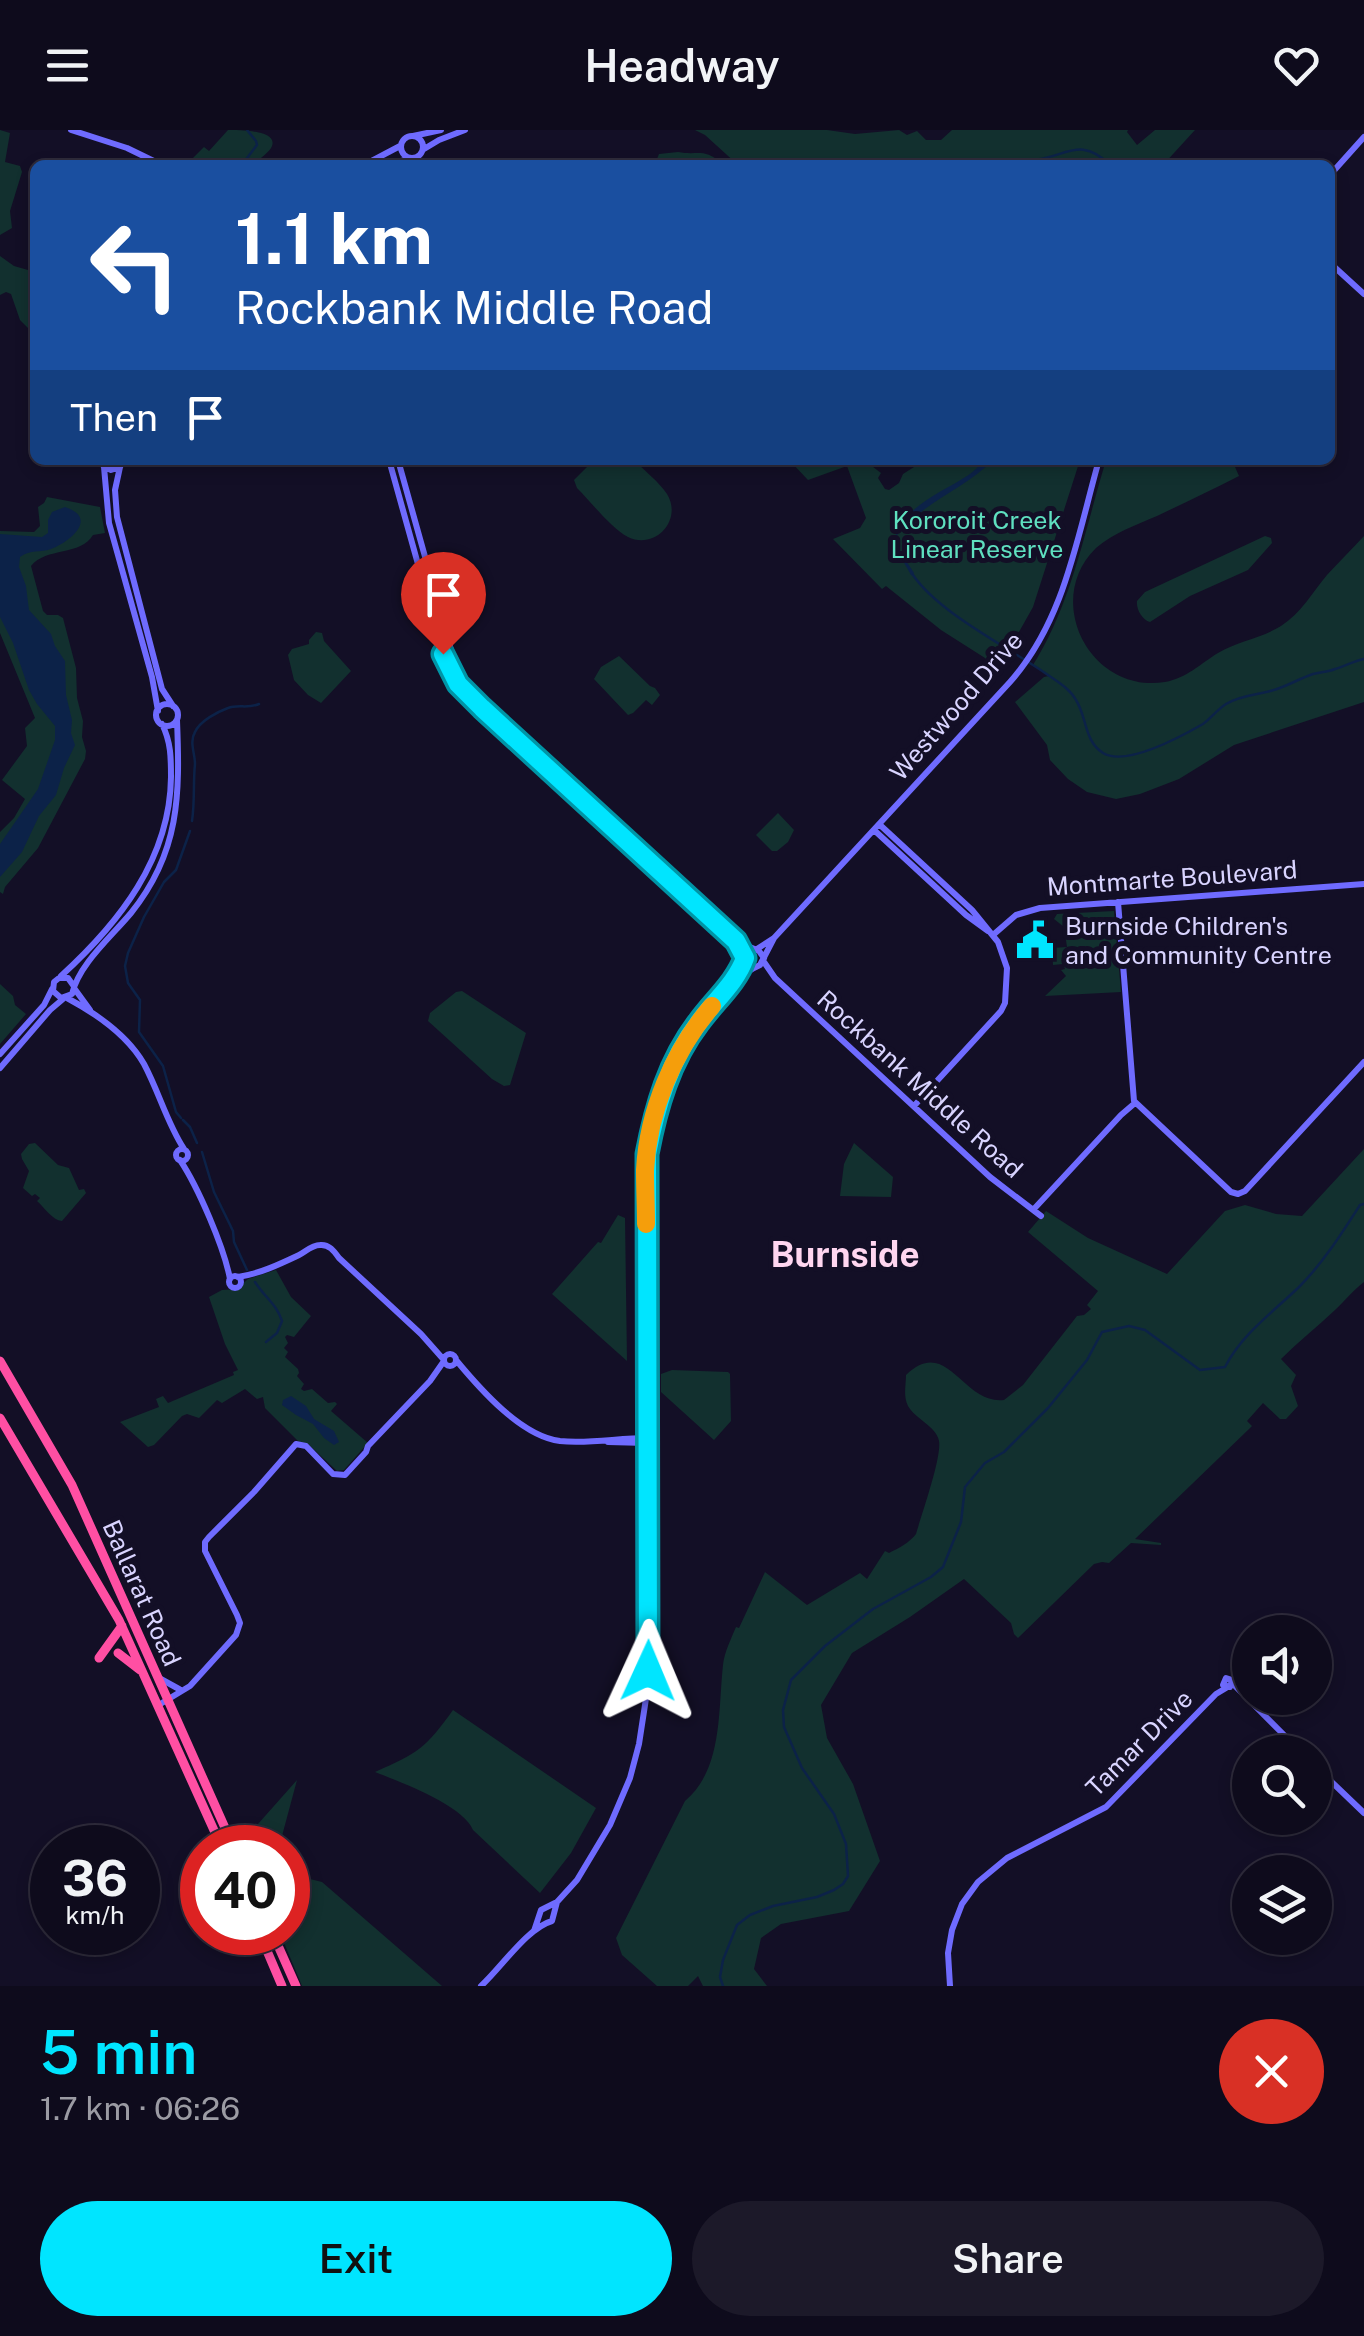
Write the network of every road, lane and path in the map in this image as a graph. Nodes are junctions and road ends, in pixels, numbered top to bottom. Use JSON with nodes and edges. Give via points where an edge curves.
{"nodes":[{"id":1,"x":72,"y":130,"type":"edge"},
{"id":2,"x":441,"y":130,"type":"edge"},
{"id":3,"x":466,"y":130,"type":"edge"},
{"id":4,"x":413,"y":136,"type":"junction"},
{"id":5,"x":1364,"y":138,"type":"edge"},
{"id":6,"x":400,"y":146,"type":"junction"},
{"id":7,"x":423,"y":150,"type":"junction"},
{"id":8,"x":412,"y":159,"type":"junction"},
{"id":9,"x":151,"y":160,"type":"edge"},
{"id":10,"x":373,"y":160,"type":"edge"},
{"id":11,"x":407,"y":160,"type":"edge"},
{"id":12,"x":1335,"y":169,"type":"edge"},
{"id":13,"x":1335,"y":268,"type":"edge"},
{"id":14,"x":1364,"y":294,"type":"edge"},
{"id":15,"x":103,"y":465,"type":"edge"},
{"id":16,"x":122,"y":465,"type":"edge"},
{"id":17,"x":390,"y":465,"type":"edge"},
{"id":18,"x":399,"y":465,"type":"edge"},
{"id":19,"x":1098,"y":465,"type":"edge"},
{"id":20,"x":408,"y":495,"type":"junction"},
{"id":21,"x":399,"y":498,"type":"junction"},
{"id":22,"x":467,"y":692,"type":"junction"},
{"id":23,"x":172,"y":706,"type":"junction"},
{"id":24,"x":158,"y":711,"type":"junction"},
{"id":25,"x":177,"y":720,"type":"junction"},
{"id":26,"x":162,"y":724,"type":"junction"},
{"id":27,"x":171,"y":821,"type":"junction"},
{"id":28,"x":876,"y":827,"type":"junction"},
{"id":29,"x":1364,"y":884,"type":"edge"},
{"id":30,"x":1118,"y":902,"type":"junction"},
{"id":31,"x":992,"y":935,"type":"junction"},
{"id":32,"x":774,"y":938,"type":"junction"},
{"id":33,"x":736,"y":941,"type":"junction"},
{"id":34,"x":754,"y":949,"type":"junction"},
{"id":35,"x":745,"y":959,"type":"junction"},
{"id":36,"x":764,"y":959,"type":"junction"},
{"id":37,"x":756,"y":968,"type":"junction"},
{"id":38,"x":59,"y":978,"type":"junction"},
{"id":39,"x":775,"y":978,"type":"junction"},
{"id":40,"x":734,"y":982,"type":"junction"},
{"id":41,"x":73,"y":986,"type":"junction"},
{"id":42,"x":52,"y":988,"type":"junction"},
{"id":43,"x":65,"y":998,"type":"junction"},
{"id":44,"x":94,"y":1015,"type":"junction"},
{"id":45,"x":0,"y":1054,"type":"edge"},
{"id":46,"x":1364,"y":1062,"type":"edge"},
{"id":47,"x":1,"y":1066,"type":"edge"},
{"id":48,"x":1136,"y":1104,"type":"junction"},
{"id":49,"x":914,"y":1106,"type":"junction"},
{"id":50,"x":1033,"y":1210,"type":"junction"},
{"id":51,"x":1041,"y":1216,"type":"dead end"},
{"id":52,"x":0,"y":1361,"type":"edge"},
{"id":53,"x":449,"y":1361,"type":"junction"},
{"id":54,"x":0,"y":1418,"type":"edge"},
{"id":55,"x":647,"y":1440,"type":"junction"},
{"id":56,"x":122,"y":1626,"type":"junction"},
{"id":57,"x":118,"y":1652,"type":"dead end"},
{"id":58,"x":99,"y":1658,"type":"dead end"},
{"id":59,"x":142,"y":1672,"type":"junction"},
{"id":60,"x":158,"y":1678,"type":"junction"},
{"id":61,"x":197,"y":1679,"type":"junction"},
{"id":62,"x":190,"y":1686,"type":"junction"},
{"id":63,"x":179,"y":1690,"type":"junction"},
{"id":64,"x":168,"y":1698,"type":"junction"},
{"id":65,"x":156,"y":1704,"type":"junction"},
{"id":66,"x":175,"y":1715,"type":"junction"},
{"id":67,"x":164,"y":1720,"type":"junction"},
{"id":68,"x":1284,"y":1735,"type":"edge"},
{"id":69,"x":1332,"y":1782,"type":"edge"},
{"id":70,"x":1364,"y":1812,"type":"edge"},
{"id":71,"x":212,"y":1825,"type":"edge"},
{"id":72,"x":224,"y":1825,"type":"edge"},
{"id":73,"x":551,"y":1910,"type":"junction"},
{"id":74,"x":542,"y":1921,"type":"junction"},
{"id":75,"x":269,"y":1955,"type":"edge"},
{"id":76,"x":282,"y":1955,"type":"edge"},
{"id":77,"x":282,"y":1986,"type":"edge"},
{"id":78,"x":296,"y":1986,"type":"edge"},
{"id":79,"x":482,"y":1986,"type":"edge"},
{"id":80,"x":950,"y":1986,"type":"edge"}],
"edges":[{"from":1,"to":9,"type":"street"},
{"from":2,"to":4,"type":"street"},
{"from":3,"to":7,"type":"street"},
{"from":4,"to":6,"type":"street"},
{"from":4,"to":7,"type":"street"},
{"from":5,"to":12,"type":"street"},
{"from":6,"to":8,"type":"street"},
{"from":6,"to":10,"type":"street"},
{"from":7,"to":8,"type":"street"},
{"from":8,"to":11,"type":"street"},
{"from":13,"to":14,"type":"street"},
{"from":15,"to":24,"type":"street","via":[[109,522]]},
{"from":16,"to":23,"type":"street","via":[[117,517]]},
{"from":17,"to":21,"type":"street"},
{"from":18,"to":20,"type":"street"},
{"from":19,"to":28,"type":"street","name":"Westwood Drive","via":[[1064,588],[1043,637],[1015,677]]},
{"from":20,"to":21,"type":"street"},
{"from":20,"to":22,"type":"street"},
{"from":21,"to":22,"type":"street","via":[[443,654]]},
{"from":22,"to":33,"type":"street"},
{"from":23,"to":24,"type":"street"},
{"from":23,"to":25,"type":"street"},
{"from":24,"to":26,"type":"street"},
{"from":25,"to":26,"type":"street"},
{"from":25,"to":27,"type":"street","via":[[179,783]]},
{"from":26,"to":27,"type":"street","via":[[169,740]]},
{"from":27,"to":38,"type":"street","via":[[132,898]]},
{"from":27,"to":41,"type":"street","via":[[162,861],[143,897]]},
{"from":28,"to":31,"type":"street"},
{"from":28,"to":32,"type":"street","name":"Westwood Drive"},
{"from":29,"to":30,"type":"street","name":"Montmarte Boulevard"},
{"from":30,"to":31,"type":"street","name":"Montmarte Boulevard","via":[[1028,910]]},
{"from":30,"to":48,"type":"street"},
{"from":31,"to":49,"type":"street","via":[[1006,964],[1004,1007]]},
{"from":32,"to":34,"type":"street","name":"Westwood Drive"},
{"from":32,"to":36,"type":"street","name":"Westwood Drive"},
{"from":33,"to":34,"type":"street"},
{"from":33,"to":35,"type":"street"},
{"from":34,"to":35,"type":"street"},
{"from":34,"to":36,"type":"street"},
{"from":35,"to":37,"type":"street"},
{"from":35,"to":40,"type":"street"},
{"from":36,"to":37,"type":"street"},
{"from":36,"to":39,"type":"street","name":"Rockbank Middle Road"},
{"from":37,"to":39,"type":"street","name":"Rockbank Middle Road"},
{"from":37,"to":40,"type":"street"},
{"from":38,"to":41,"type":"street"},
{"from":38,"to":42,"type":"street"},
{"from":39,"to":49,"type":"street","name":"Rockbank Middle Road"},
{"from":40,"to":55,"type":"street","via":[[676,1059],[650,1140]]},
{"from":41,"to":43,"type":"street"},
{"from":41,"to":44,"type":"street"},
{"from":42,"to":43,"type":"street"},
{"from":42,"to":45,"type":"street"},
{"from":43,"to":44,"type":"street"},
{"from":43,"to":47,"type":"street"},
{"from":44,"to":53,"type":"street","via":[[145,1066],[237,1279],[324,1248]]},
{"from":46,"to":48,"type":"street","via":[[1241,1194]]},
{"from":48,"to":50,"type":"street"},
{"from":49,"to":50,"type":"street","name":"Rockbank Middle Road"},
{"from":50,"to":51,"type":"street","name":"Rockbank Middle Road"},
{"from":52,"to":60,"type":"highway","name":"Ballarat Road","via":[[72,1486]]},
{"from":53,"to":55,"type":"street","via":[[537,1434],[564,1442]]},
{"from":53,"to":61,"type":"street","via":[[341,1476],[298,1444],[214,1533],[210,1556],[240,1623]]},
{"from":54,"to":56,"type":"highway","name":"Ballarat Road"},
{"from":55,"to":73,"type":"street","via":[[648,1692],[639,1744],[610,1825]]},
{"from":56,"to":58,"type":"highway"},
{"from":56,"to":59,"type":"highway","name":"Ballarat Road"},
{"from":57,"to":59,"type":"highway"},
{"from":59,"to":65,"type":"highway","name":"Ballarat Road"},
{"from":60,"to":63,"type":"street"},
{"from":60,"to":64,"type":"highway","name":"Ballarat Road"},
{"from":61,"to":62,"type":"street"},
{"from":61,"to":63,"type":"street"},
{"from":62,"to":64,"type":"street"},
{"from":62,"to":66,"type":"street"},
{"from":63,"to":64,"type":"street"},
{"from":64,"to":65,"type":"street"},
{"from":64,"to":66,"type":"highway","name":"Ballarat Road"},
{"from":65,"to":67,"type":"highway","name":"Ballarat Road"},
{"from":66,"to":67,"type":"highway"},
{"from":66,"to":72,"type":"highway","name":"Ballarat Road"},
{"from":67,"to":71,"type":"highway","name":"Ballarat Road"},
{"from":68,"to":80,"type":"street","name":"Tamar Drive","via":[[1228,1686],[1216,1694],[1106,1807],[1007,1858],[978,1882],[954,1924]]},
{"from":69,"to":70,"type":"street"},
{"from":73,"to":74,"type":"street","via":[[552,1920]]},
{"from":73,"to":74,"type":"street","via":[[541,1910]]},
{"from":74,"to":79,"type":"street"},
{"from":75,"to":77,"type":"highway"},
{"from":76,"to":78,"type":"highway"}]}
